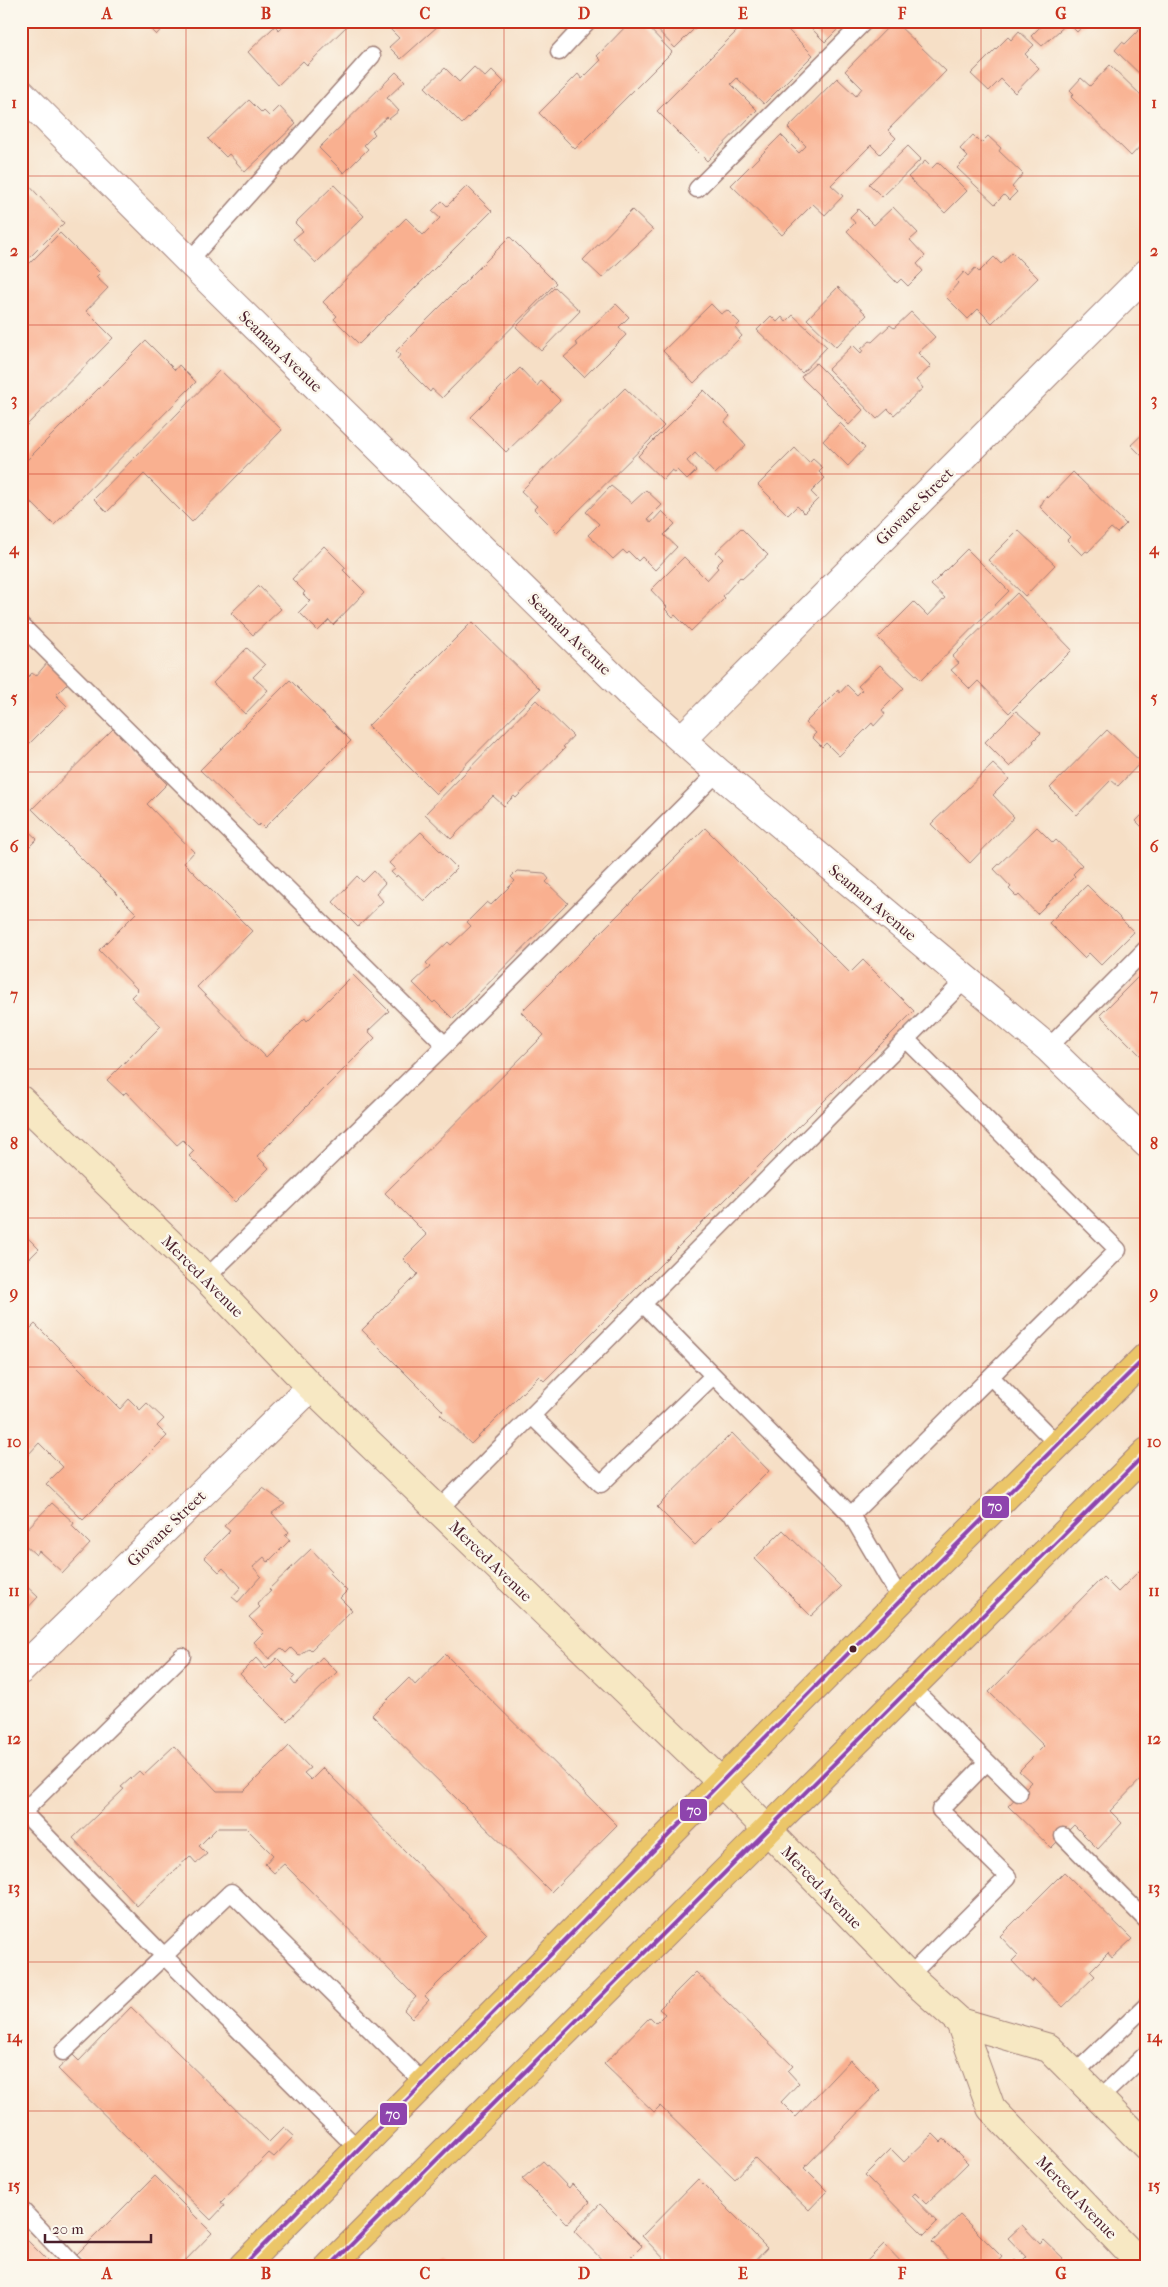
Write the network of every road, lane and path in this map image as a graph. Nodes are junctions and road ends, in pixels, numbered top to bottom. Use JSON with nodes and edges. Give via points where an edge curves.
{"nodes":[{"id":1,"x":588,"y":21,"type":"edge"},
{"id":2,"x":865,"y":21,"type":"edge"},
{"id":3,"x":559,"y":52,"type":"dead end"},
{"id":4,"x":372,"y":56,"type":"dead end"},
{"id":5,"x":21,"y":93,"type":"edge"},
{"id":6,"x":697,"y":189,"type":"dead end"},
{"id":7,"x":189,"y":261,"type":"junction"},
{"id":8,"x":1147,"y":273,"type":"edge"},
{"id":9,"x":21,"y":625,"type":"edge"},
{"id":10,"x":682,"y":738,"type":"junction"},
{"id":11,"x":718,"y":772,"type":"junction"},
{"id":12,"x":1147,"y":948,"type":"edge"},
{"id":13,"x":966,"y":979,"type":"junction"},
{"id":14,"x":906,"y":1040,"type":"junction"},
{"id":15,"x":445,"y":1045,"type":"junction"},
{"id":16,"x":1048,"y":1048,"type":"junction"},
{"id":17,"x":21,"y":1100,"type":"edge"},
{"id":18,"x":1145,"y":1140,"type":"edge"},
{"id":19,"x":206,"y":1278,"type":"junction"},
{"id":20,"x":643,"y":1304,"type":"junction"},
{"id":21,"x":1147,"y":1356,"type":"edge"},
{"id":22,"x":713,"y":1376,"type":"junction"},
{"id":23,"x":991,"y":1377,"type":"junction"},
{"id":24,"x":310,"y":1387,"type":"junction"},
{"id":25,"x":532,"y":1416,"type":"junction"},
{"id":26,"x":1058,"y":1445,"type":"junction"},
{"id":27,"x":1147,"y":1452,"type":"edge"},
{"id":28,"x":438,"y":1510,"type":"junction"},
{"id":29,"x":851,"y":1515,"type":"junction"},
{"id":30,"x":901,"y":1600,"type":"junction"},
{"id":31,"x":182,"y":1656,"type":"dead end"},
{"id":32,"x":21,"y":1670,"type":"edge"},
{"id":33,"x":911,"y":1687,"type":"junction"},
{"id":34,"x":987,"y":1762,"type":"junction"},
{"id":35,"x":721,"y":1782,"type":"junction"},
{"id":36,"x":1019,"y":1794,"type":"dead end"},
{"id":37,"x":767,"y":1830,"type":"junction"},
{"id":38,"x":1062,"y":1836,"type":"dead end"},
{"id":39,"x":1147,"y":1921,"type":"edge"},
{"id":40,"x":164,"y":1956,"type":"junction"},
{"id":41,"x":909,"y":1976,"type":"junction"},
{"id":42,"x":1147,"y":2005,"type":"edge"},
{"id":43,"x":960,"y":2022,"type":"junction"},
{"id":44,"x":63,"y":2052,"type":"dead end"},
{"id":45,"x":1147,"y":2053,"type":"edge"},
{"id":46,"x":1074,"y":2074,"type":"junction"},
{"id":47,"x":424,"y":2082,"type":"junction"},
{"id":48,"x":1099,"y":2099,"type":"junction"},
{"id":49,"x":1147,"y":2147,"type":"edge"},
{"id":50,"x":358,"y":2150,"type":"junction"},
{"id":51,"x":21,"y":2209,"type":"edge"},
{"id":52,"x":75,"y":2266,"type":"edge"},
{"id":53,"x":244,"y":2266,"type":"edge"},
{"id":54,"x":330,"y":2266,"type":"edge"},
{"id":55,"x":1143,"y":2266,"type":"edge"}],
"edges":[{"from":1,"to":3,"type":"lane"},
{"from":2,"to":6,"type":"lane"},
{"from":4,"to":7,"type":"lane"},
{"from":5,"to":7,"type":"street","name":"Seaman Avenue"},
{"from":7,"to":10,"type":"street","name":"Seaman Avenue","via":[[631,695]]},
{"from":8,"to":10,"type":"street","name":"Giovane Street"},
{"from":9,"to":15,"type":"lane"},
{"from":10,"to":11,"type":"street","name":"Seaman Avenue"},
{"from":11,"to":13,"type":"street","name":"Seaman Avenue"},
{"from":11,"to":15,"type":"lane"},
{"from":12,"to":16,"type":"lane"},
{"from":13,"to":14,"type":"lane"},
{"from":13,"to":16,"type":"street","name":"Seaman Avenue"},
{"from":14,"to":20,"type":"lane"},
{"from":14,"to":23,"type":"lane","via":[[1118,1250]]},
{"from":15,"to":19,"type":"lane"},
{"from":16,"to":18,"type":"street","name":"Seaman Avenue"},
{"from":17,"to":19,"type":"street","name":"Merced Avenue"},
{"from":19,"to":24,"type":"street","name":"Merced Avenue"},
{"from":20,"to":22,"type":"lane"},
{"from":20,"to":25,"type":"lane"},
{"from":21,"to":26,"type":"main road"},
{"from":22,"to":25,"type":"lane","via":[[601,1484]]},
{"from":22,"to":29,"type":"lane"},
{"from":23,"to":26,"type":"lane"},
{"from":23,"to":29,"type":"lane"},
{"from":24,"to":28,"type":"street","name":"Merced Avenue"},
{"from":24,"to":32,"type":"street","name":"Giovane Street"},
{"from":25,"to":28,"type":"lane"},
{"from":26,"to":30,"type":"main road"},
{"from":27,"to":33,"type":"main road"},
{"from":28,"to":35,"type":"street","name":"Merced Avenue"},
{"from":29,"to":30,"type":"lane"},
{"from":30,"to":35,"type":"main road"},
{"from":31,"to":40,"type":"lane","via":[[23,1812]]},
{"from":33,"to":34,"type":"lane"},
{"from":33,"to":37,"type":"main road"},
{"from":34,"to":36,"type":"lane"},
{"from":34,"to":41,"type":"lane","via":[[940,1810],[1008,1877]]},
{"from":35,"to":37,"type":"street","name":"Merced Avenue"},
{"from":35,"to":47,"type":"main road"},
{"from":37,"to":41,"type":"street","name":"Merced Avenue"},
{"from":37,"to":54,"type":"main road"},
{"from":38,"to":39,"type":"lane"},
{"from":40,"to":44,"type":"lane"},
{"from":40,"to":47,"type":"lane","via":[[231,1892]]},
{"from":40,"to":50,"type":"lane"},
{"from":41,"to":43,"type":"street","name":"Merced Avenue"},
{"from":42,"to":46,"type":"lane"},
{"from":43,"to":46,"type":"street","name":"Merced Avenue","via":[[1049,2048]]},
{"from":43,"to":55,"type":"street","name":"Merced Avenue","via":[[992,2108]]},
{"from":45,"to":48,"type":"lane"},
{"from":46,"to":48,"type":"street","name":"Merced Avenue"},
{"from":47,"to":50,"type":"main road"},
{"from":48,"to":49,"type":"street","name":"Merced Avenue"},
{"from":50,"to":53,"type":"main road"},
{"from":51,"to":52,"type":"lane"}]}
